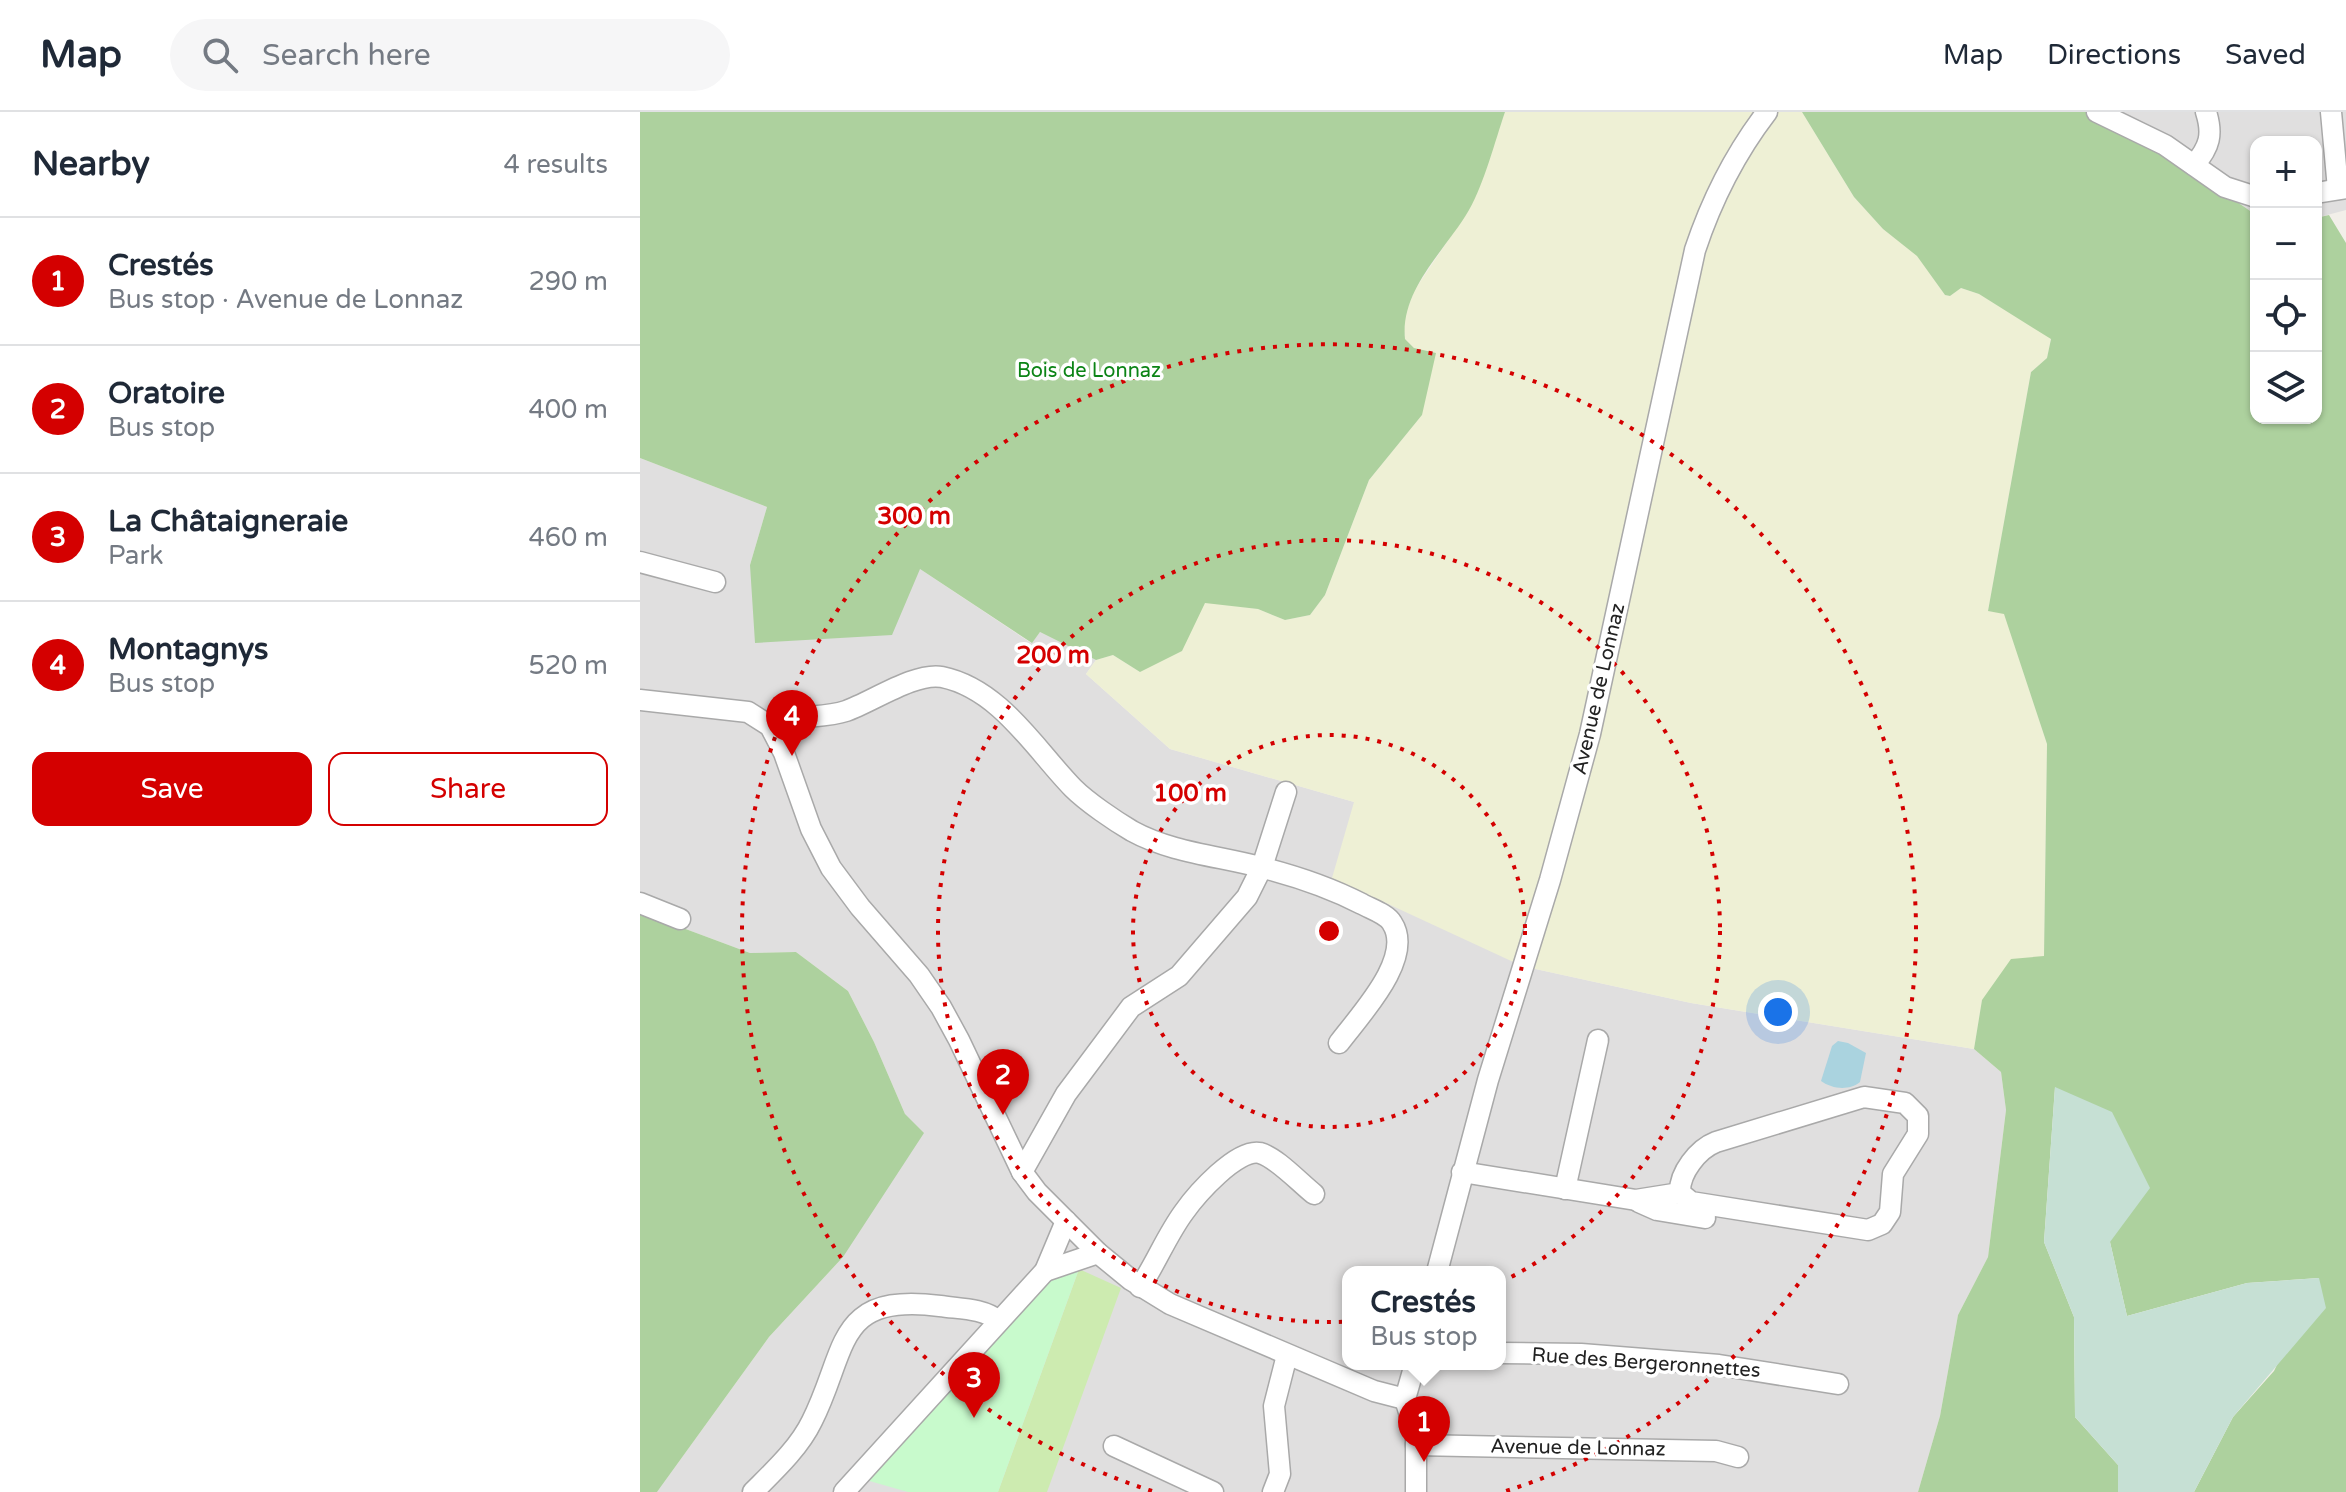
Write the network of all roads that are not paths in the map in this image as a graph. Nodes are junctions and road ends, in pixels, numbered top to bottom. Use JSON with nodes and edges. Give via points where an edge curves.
{"nodes":[{"id":1,"x":1767,"y":112,"type":"edge"},
{"id":2,"x":2097,"y":112,"type":"edge"},
{"id":3,"x":2206,"y":112,"type":"edge"},
{"id":4,"x":2331,"y":112,"type":"edge"},
{"id":5,"x":2339,"y":112,"type":"edge"},
{"id":6,"x":2194,"y":165,"type":"junction"},
{"id":7,"x":2343,"y":188,"type":"edge"},
{"id":8,"x":2322,"y":192,"type":"edge"},
{"id":9,"x":2250,"y":195,"type":"edge"},
{"id":10,"x":640,"y":562,"type":"edge"},
{"id":11,"x":715,"y":582,"type":"dead end"},
{"id":12,"x":640,"y":700,"type":"edge"},
{"id":13,"x":770,"y":726,"type":"junction"},
{"id":14,"x":1286,"y":792,"type":"dead end"},
{"id":15,"x":1262,"y":867,"type":"junction"},
{"id":16,"x":640,"y":903,"type":"edge"},
{"id":17,"x":680,"y":919,"type":"dead end"},
{"id":18,"x":1598,"y":1040,"type":"dead end"},
{"id":19,"x":1339,"y":1043,"type":"dead end"},
{"id":20,"x":1022,"y":1172,"type":"junction"},
{"id":21,"x":1462,"y":1172,"type":"junction"},
{"id":22,"x":1565,"y":1189,"type":"junction"},
{"id":23,"x":1680,"y":1193,"type":"junction"},
{"id":24,"x":1314,"y":1194,"type":"dead end"},
{"id":25,"x":1636,"y":1200,"type":"junction"},
{"id":26,"x":1066,"y":1221,"type":"junction"},
{"id":27,"x":1868,"y":1244,"type":"dead end"},
{"id":28,"x":1098,"y":1253,"type":"junction"},
{"id":29,"x":1438,"y":1266,"type":"edge"},
{"id":30,"x":1045,"y":1271,"type":"junction"},
{"id":31,"x":1140,"y":1287,"type":"junction"},
{"id":32,"x":999,"y":1321,"type":"junction"},
{"id":33,"x":1506,"y":1353,"type":"edge"},
{"id":34,"x":1287,"y":1355,"type":"junction"},
{"id":35,"x":1413,"y":1370,"type":"edge"},
{"id":36,"x":1838,"y":1384,"type":"dead end"},
{"id":37,"x":1405,"y":1399,"type":"junction"},
{"id":38,"x":1416,"y":1445,"type":"junction"},
{"id":39,"x":1114,"y":1446,"type":"dead end"},
{"id":40,"x":1738,"y":1457,"type":"dead end"},
{"id":41,"x":753,"y":1492,"type":"edge"},
{"id":42,"x":844,"y":1492,"type":"edge"},
{"id":43,"x":1213,"y":1492,"type":"edge"},
{"id":44,"x":1273,"y":1492,"type":"edge"},
{"id":45,"x":1416,"y":1492,"type":"edge"}],
"edges":[{"from":1,"to":21,"type":"street","name":"Avenue de Lonnaz","via":[[1721,181],[1695,250],[1590,734]]},
{"from":2,"to":6,"type":"street"},
{"from":3,"to":6,"type":"street","via":[[2211,128],[2208,147]]},
{"from":4,"to":7,"type":"street"},
{"from":5,"to":7,"type":"street"},
{"from":6,"to":9,"type":"street","via":[[2225,187]]},
{"from":7,"to":8,"type":"street"},
{"from":10,"to":11,"type":"street"},
{"from":12,"to":13,"type":"street","via":[[748,712]]},
{"from":13,"to":15,"type":"street","via":[[848,711],[925,677],[950,680],[985,697],[1015,722],[1076,791],[1133,831],[1182,849]]},
{"from":13,"to":20,"type":"street","via":[[828,863],[935,997]]},
{"from":14,"to":15,"type":"street"},
{"from":15,"to":19,"type":"street","via":[[1329,887],[1393,924],[1398,953],[1390,973]]},
{"from":15,"to":20,"type":"street","via":[[1247,897],[1179,976],[1131,1007],[1097,1050]]},
{"from":16,"to":17,"type":"street"},
{"from":18,"to":22,"type":"street"},
{"from":20,"to":26,"type":"street"},
{"from":21,"to":22,"type":"street"},
{"from":21,"to":29,"type":"street","name":"Avenue de Lonnaz"},
{"from":22,"to":25,"type":"street"},
{"from":23,"to":23,"type":"street","via":[[1691,1202],[1875,1228],[1890,1212],[1893,1174],[1918,1134],[1918,1116],[1905,1103],[1864,1097],[1716,1142],[1697,1155]]},
{"from":23,"to":25,"type":"street"},
{"from":24,"to":31,"type":"street","via":[[1269,1157],[1257,1152],[1243,1156],[1212,1179],[1184,1212]]},
{"from":25,"to":27,"type":"street","via":[[1665,1211]]},
{"from":26,"to":28,"type":"street"},
{"from":26,"to":30,"type":"street"},
{"from":28,"to":30,"type":"street"},
{"from":28,"to":31,"type":"street"},
{"from":30,"to":32,"type":"street"},
{"from":31,"to":34,"type":"street"},
{"from":32,"to":41,"type":"street","via":[[985,1312],[922,1304],[887,1305],[866,1315],[843,1340],[807,1431]]},
{"from":32,"to":42,"type":"street"},
{"from":33,"to":36,"type":"street","name":"Rue des Bergeronnettes","via":[[1719,1365]]},
{"from":34,"to":37,"type":"street"},
{"from":34,"to":44,"type":"street","via":[[1274,1406],[1280,1474]]},
{"from":35,"to":37,"type":"street"},
{"from":37,"to":38,"type":"street"},
{"from":38,"to":40,"type":"street","name":"Avenue de Lonnaz","via":[[1716,1451]]},
{"from":38,"to":45,"type":"street"},
{"from":39,"to":43,"type":"street"}]}
